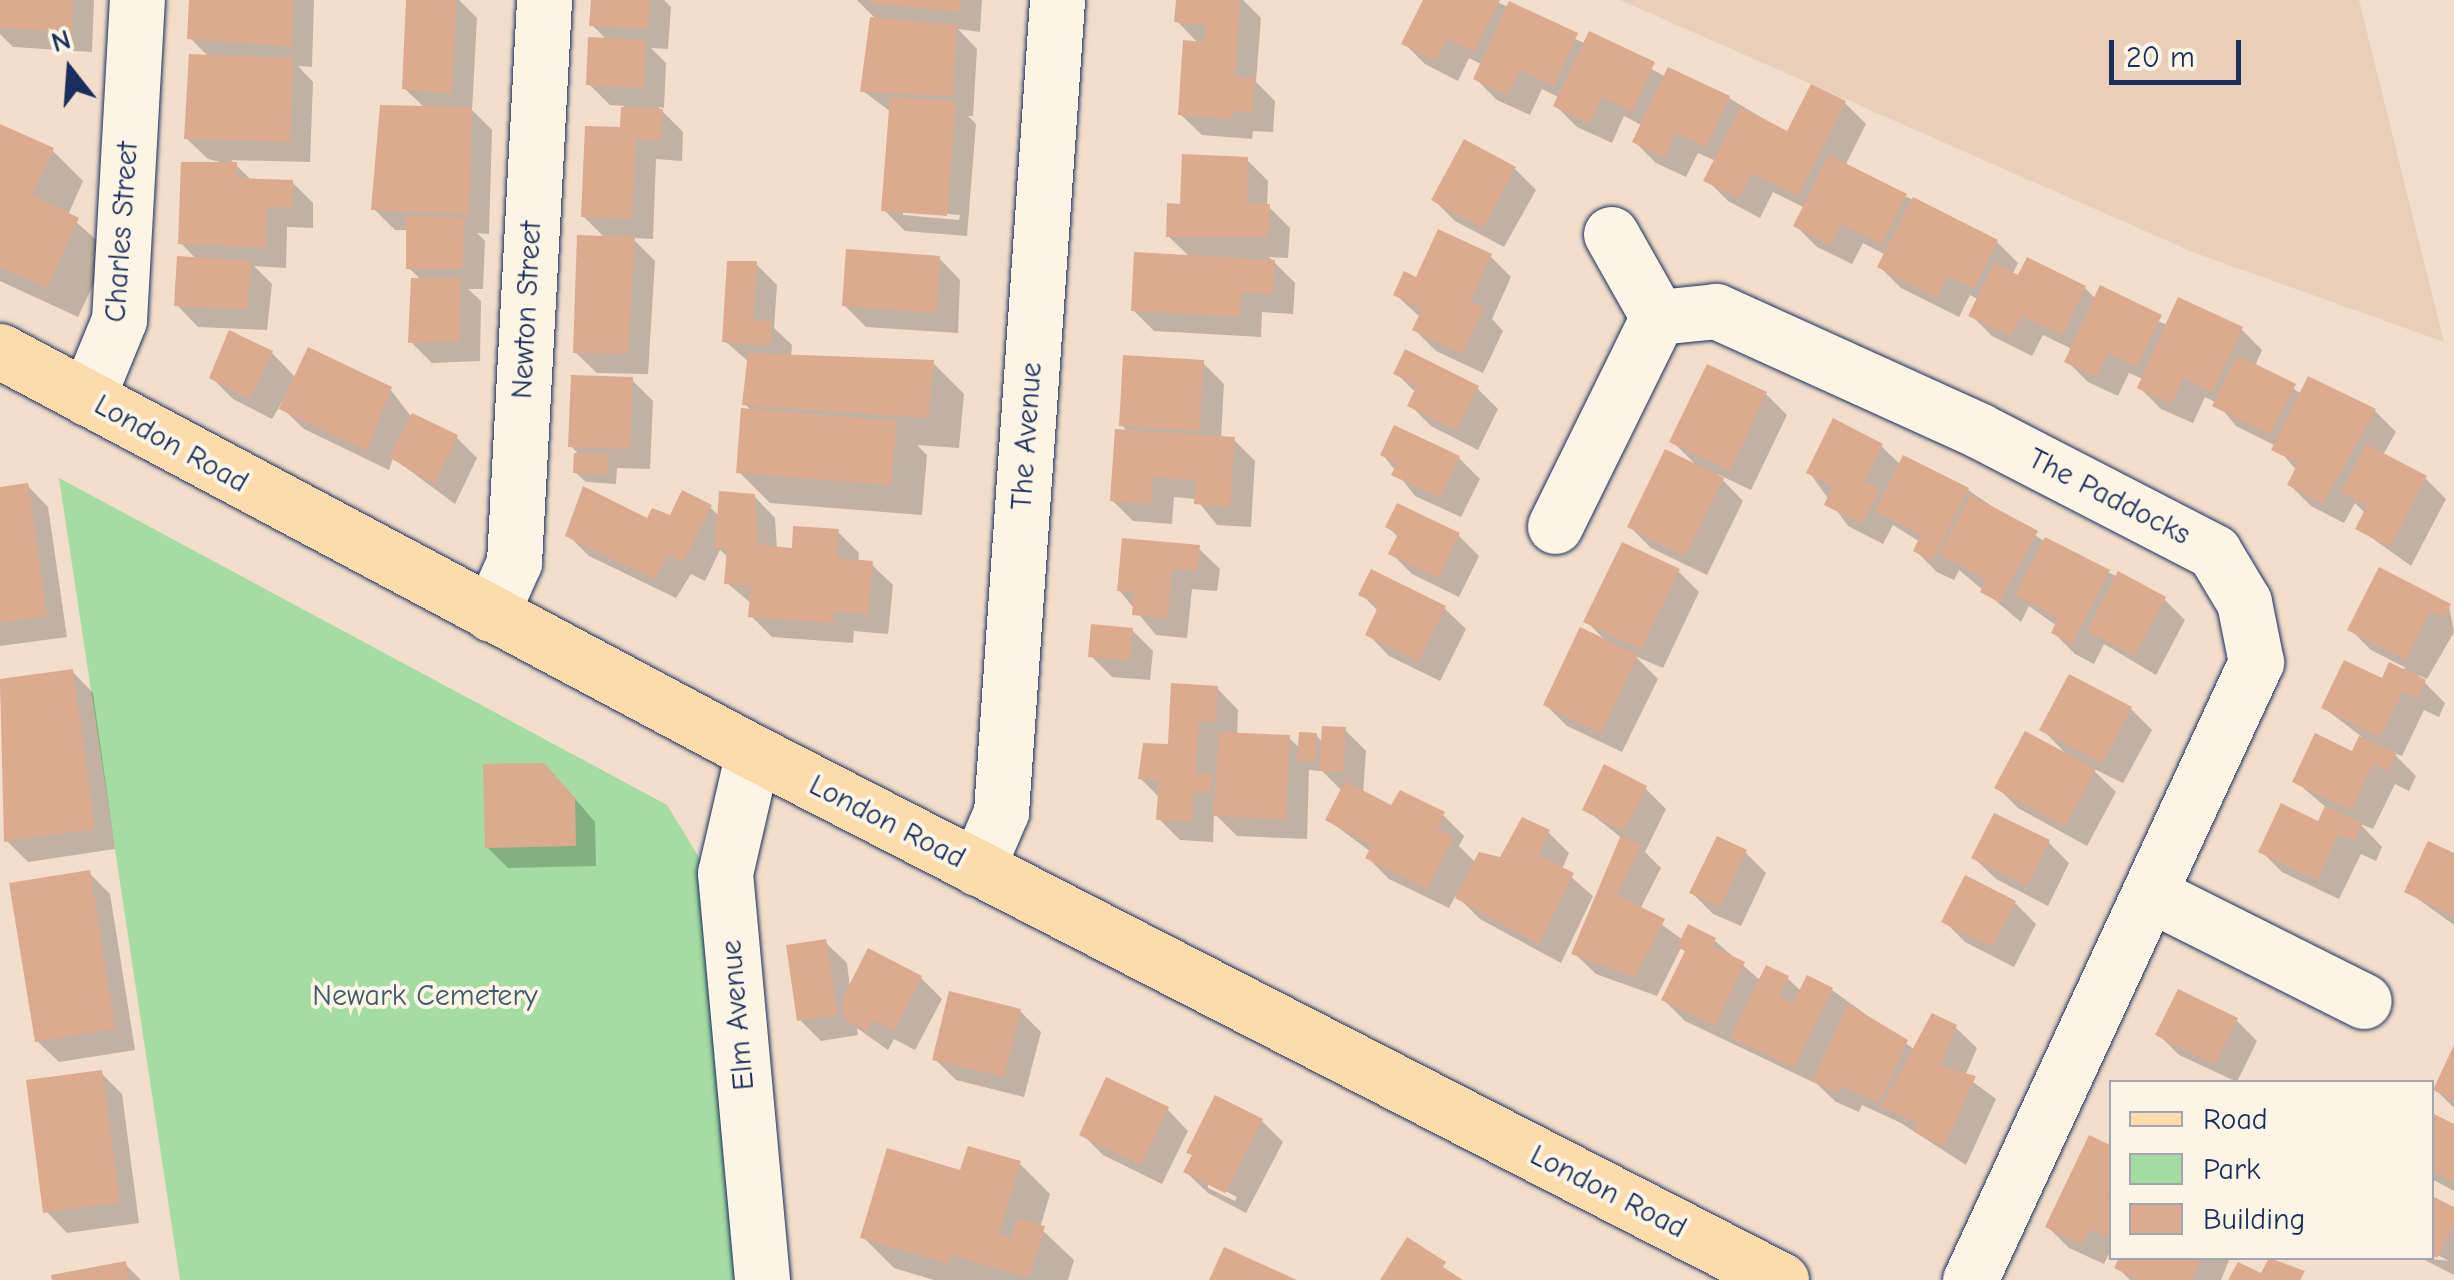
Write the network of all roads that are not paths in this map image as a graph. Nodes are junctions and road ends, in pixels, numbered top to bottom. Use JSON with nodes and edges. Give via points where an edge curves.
{"nodes":[{"id":1,"x":136,"y":0,"type":"edge"},
{"id":2,"x":544,"y":0,"type":"edge"},
{"id":3,"x":1057,"y":0,"type":"edge"},
{"id":4,"x":1611,"y":234,"type":"dead end"},
{"id":5,"x":1658,"y":317,"type":"junction"},
{"id":6,"x":0,"y":351,"type":"edge"},
{"id":7,"x":87,"y":398,"type":"junction"},
{"id":8,"x":1555,"y":526,"type":"dead end"},
{"id":9,"x":491,"y":614,"type":"junction"},
{"id":10,"x":753,"y":752,"type":"junction"},
{"id":11,"x":977,"y":868,"type":"junction"},
{"id":12,"x":2150,"y":894,"type":"junction"},
{"id":13,"x":2364,"y":1000,"type":"dead end"},
{"id":14,"x":1722,"y":1265,"type":"edge"},
{"id":15,"x":762,"y":1280,"type":"edge"},
{"id":16,"x":1781,"y":1280,"type":"edge"},
{"id":17,"x":1970,"y":1280,"type":"edge"}],
"edges":[{"from":1,"to":7,"type":"street","name":"Charles Street","via":[[119,320]]},
{"from":2,"to":9,"type":"street","name":"Newton Street","via":[[514,562]]},
{"from":3,"to":11,"type":"street","name":"The Avenue","via":[[1001,812]]},
{"from":4,"to":5,"type":"street"},
{"from":5,"to":8,"type":"street"},
{"from":5,"to":12,"type":"street","name":"The Paddocks","via":[[1716,311],[1995,438],[2214,552],[2244,602],[2256,662]]},
{"from":6,"to":7,"type":"main road","name":"London Road"},
{"from":7,"to":9,"type":"main road","name":"London Road"},
{"from":9,"to":10,"type":"main road","name":"London Road"},
{"from":10,"to":11,"type":"main road","name":"London Road"},
{"from":10,"to":15,"type":"street","name":"Elm Avenue","via":[[725,874]]},
{"from":11,"to":14,"type":"main road","name":"London Road"},
{"from":12,"to":13,"type":"street"},
{"from":12,"to":17,"type":"street","name":"The Paddocks"},
{"from":14,"to":16,"type":"main road","name":"London Road"}]}
